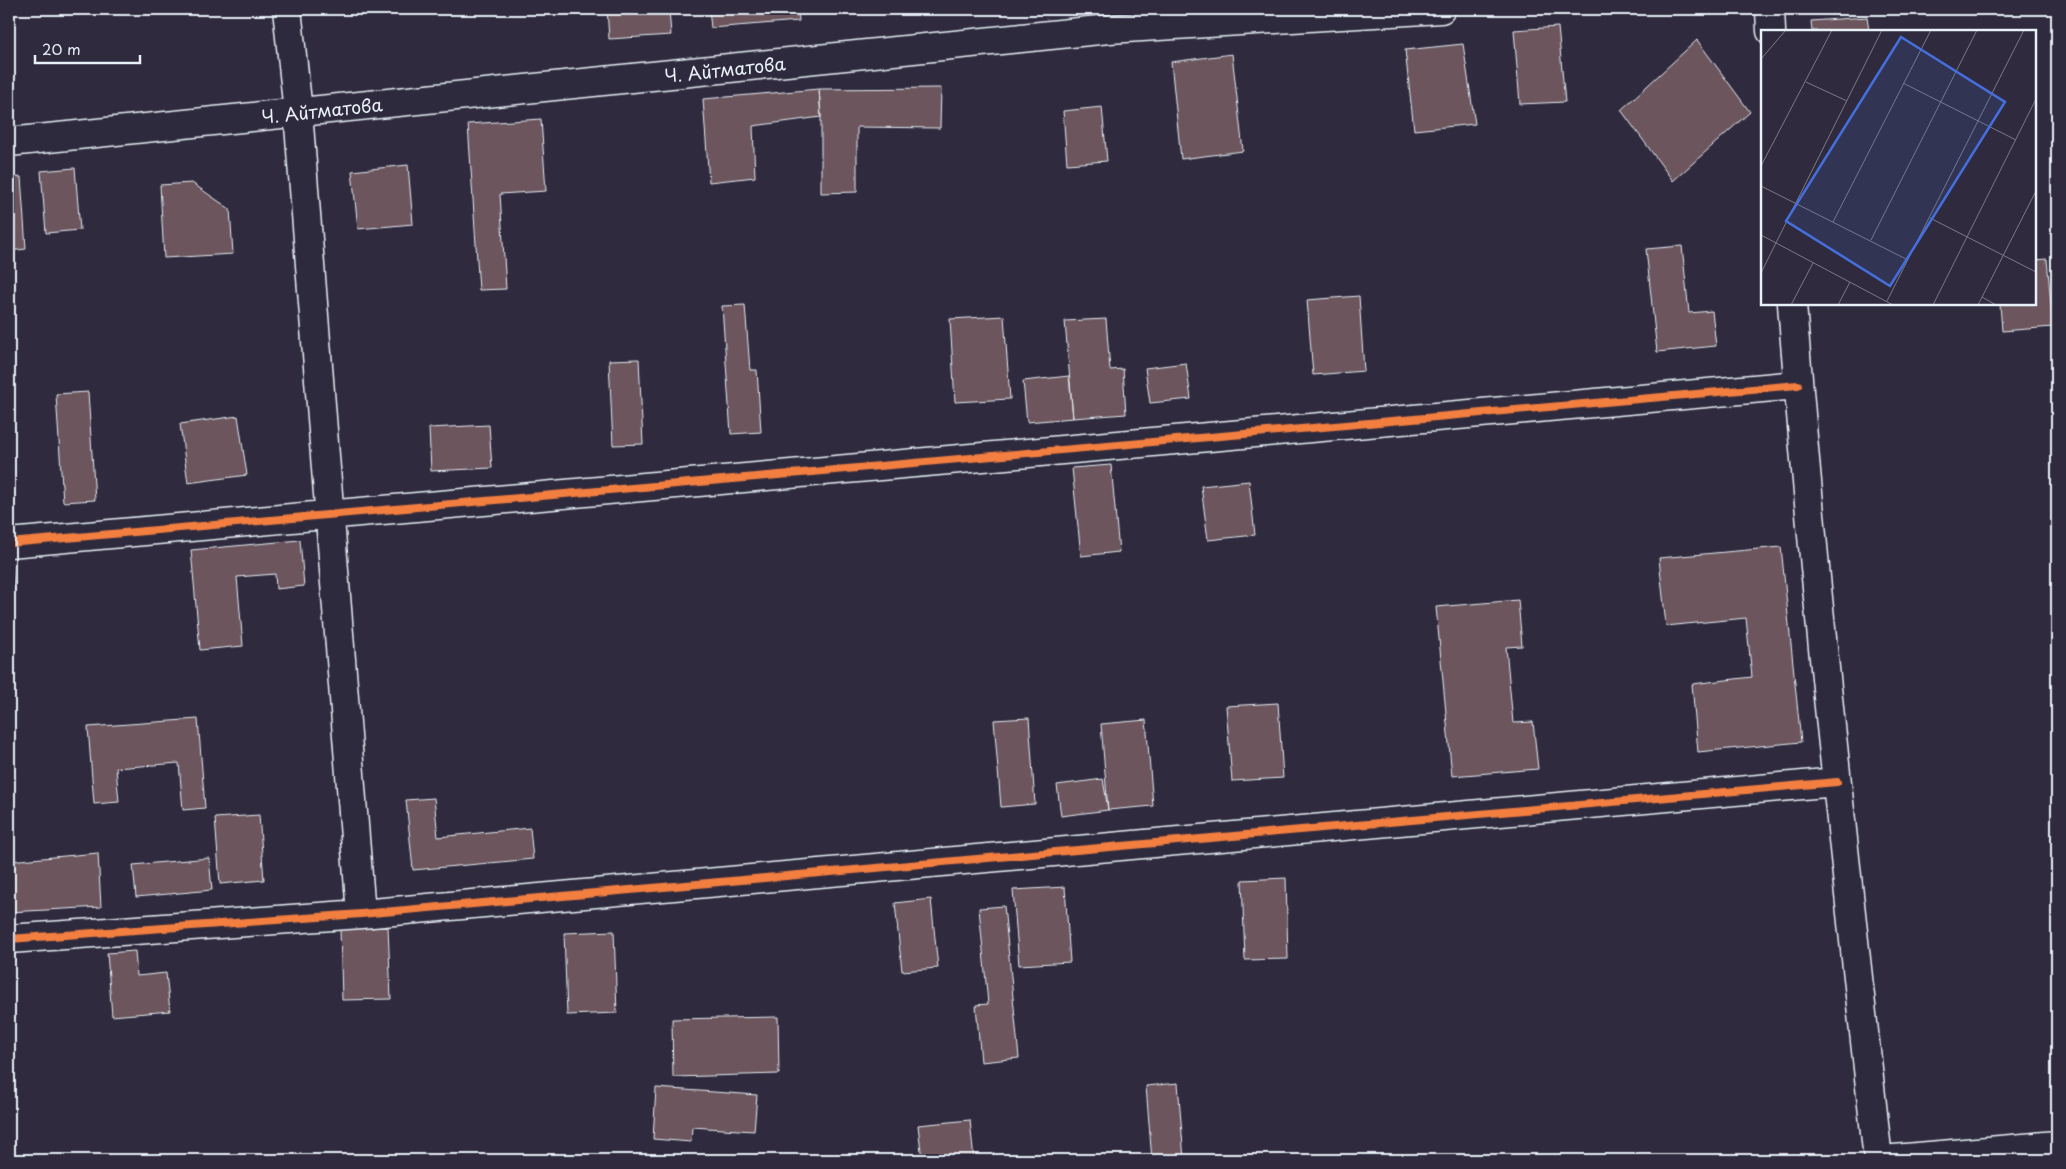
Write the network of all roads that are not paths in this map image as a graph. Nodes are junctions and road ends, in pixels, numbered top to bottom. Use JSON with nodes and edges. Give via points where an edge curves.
{"nodes":[{"id":1,"x":287,"y":9,"type":"edge"},
{"id":2,"x":1441,"y":9,"type":"edge"},
{"id":3,"x":1770,"y":9,"type":"edge"},
{"id":4,"x":1316,"y":13,"type":"edge"},
{"id":5,"x":1771,"y":30,"type":"edge"},
{"id":6,"x":298,"y":112,"type":"junction"},
{"id":7,"x":9,"y":142,"type":"edge"},
{"id":8,"x":1792,"y":305,"type":"edge"},
{"id":9,"x":1798,"y":385,"type":"junction"},
{"id":10,"x":329,"y":515,"type":"junction"},
{"id":11,"x":9,"y":543,"type":"edge"},
{"id":12,"x":1837,"y":782,"type":"junction"},
{"id":13,"x":361,"y":914,"type":"junction"},
{"id":14,"x":9,"y":939,"type":"edge"},
{"id":15,"x":2057,"y":1145,"type":"edge"},
{"id":16,"x":1878,"y":1160,"type":"edge"},
{"id":17,"x":1882,"y":1160,"type":"edge"}],
"edges":[{"from":1,"to":6,"type":"street"},
{"from":2,"to":4,"type":"street","name":"Ч. Айтматова"},
{"from":3,"to":5,"type":"street"},
{"from":4,"to":6,"type":"street","name":"Ч. Айтматова","via":[[1109,29]]},
{"from":6,"to":7,"type":"street","name":"Ч. Айтматова"},
{"from":6,"to":10,"type":"street"},
{"from":8,"to":9,"type":"street"},
{"from":9,"to":10,"type":"street"},
{"from":9,"to":12,"type":"street"},
{"from":10,"to":11,"type":"street"},
{"from":10,"to":13,"type":"street"},
{"from":12,"to":13,"type":"street"},
{"from":12,"to":16,"type":"street"},
{"from":13,"to":14,"type":"street"},
{"from":15,"to":17,"type":"street"}]}
